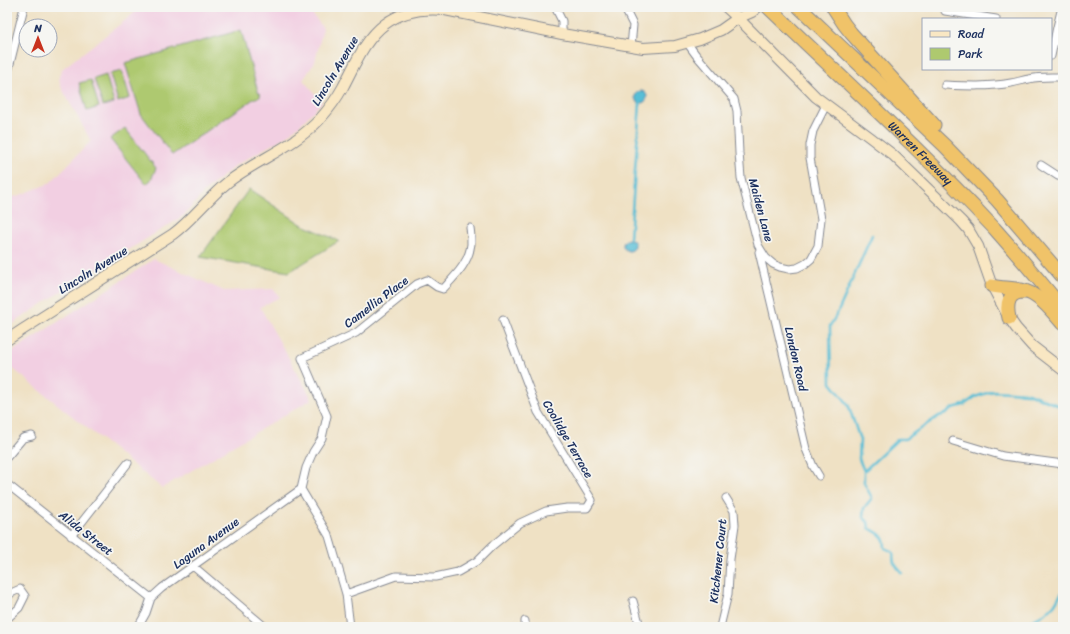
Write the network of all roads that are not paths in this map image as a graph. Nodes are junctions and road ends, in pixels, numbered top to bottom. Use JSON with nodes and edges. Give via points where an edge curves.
{"nodes":[{"id":1,"x":24,"y":7,"type":"edge"},
{"id":2,"x":555,"y":7,"type":"edge"},
{"id":3,"x":624,"y":7,"type":"edge"},
{"id":4,"x":726,"y":7,"type":"edge"},
{"id":5,"x":744,"y":7,"type":"edge"},
{"id":6,"x":761,"y":7,"type":"edge"},
{"id":7,"x":799,"y":7,"type":"edge"},
{"id":8,"x":833,"y":7,"type":"edge"},
{"id":9,"x":1062,"y":7,"type":"edge"},
{"id":10,"x":945,"y":11,"type":"dead end"},
{"id":11,"x":738,"y":18,"type":"junction"},
{"id":12,"x":990,"y":18,"type":"edge"},
{"id":13,"x":1054,"y":27,"type":"edge"},
{"id":14,"x":562,"y":34,"type":"junction"},
{"id":15,"x":688,"y":44,"type":"junction"},
{"id":16,"x":1052,"y":46,"type":"edge"},
{"id":17,"x":631,"y":47,"type":"junction"},
{"id":18,"x":1048,"y":73,"type":"edge"},
{"id":19,"x":7,"y":76,"type":"edge"},
{"id":20,"x":1063,"y":77,"type":"edge"},
{"id":21,"x":945,"y":85,"type":"dead end"},
{"id":22,"x":826,"y":105,"type":"junction"},
{"id":23,"x":945,"y":146,"type":"junction"},
{"id":24,"x":1041,"y":166,"type":"dead end"},
{"id":25,"x":1063,"y":177,"type":"edge"},
{"id":26,"x":470,"y":228,"type":"dead end"},
{"id":27,"x":758,"y":246,"type":"junction"},
{"id":28,"x":1063,"y":277,"type":"edge"},
{"id":29,"x":992,"y":286,"type":"junction"},
{"id":30,"x":1029,"y":292,"type":"junction"},
{"id":31,"x":1063,"y":309,"type":"edge"},
{"id":32,"x":1009,"y":318,"type":"junction"},
{"id":33,"x":503,"y":320,"type":"dead end"},
{"id":34,"x":1063,"y":324,"type":"edge"},
{"id":35,"x":7,"y":340,"type":"edge"},
{"id":36,"x":1063,"y":370,"type":"edge"},
{"id":37,"x":32,"y":436,"type":"dead end"},
{"id":38,"x":953,"y":441,"type":"dead end"},
{"id":39,"x":7,"y":457,"type":"edge"},
{"id":40,"x":128,"y":463,"type":"dead end"},
{"id":41,"x":1063,"y":464,"type":"edge"},
{"id":42,"x":819,"y":476,"type":"dead end"},
{"id":43,"x":7,"y":484,"type":"edge"},
{"id":44,"x":301,"y":488,"type":"junction"},
{"id":45,"x":726,"y":498,"type":"dead end"},
{"id":46,"x":71,"y":536,"type":"junction"},
{"id":47,"x":193,"y":566,"type":"junction"},
{"id":48,"x":346,"y":594,"type":"junction"},
{"id":49,"x":7,"y":597,"type":"edge"},
{"id":50,"x":151,"y":598,"type":"junction"},
{"id":51,"x":633,"y":601,"type":"dead end"},
{"id":52,"x":7,"y":617,"type":"edge"},
{"id":53,"x":138,"y":627,"type":"edge"},
{"id":54,"x":265,"y":627,"type":"edge"},
{"id":55,"x":350,"y":627,"type":"edge"},
{"id":56,"x":642,"y":627,"type":"edge"},
{"id":57,"x":720,"y":627,"type":"edge"}],
"edges":[{"from":1,"to":19,"type":"street"},
{"from":2,"to":14,"type":"street","via":[[562,21]]},
{"from":3,"to":17,"type":"street","via":[[633,25]]},
{"from":4,"to":11,"type":"main road"},
{"from":5,"to":11,"type":"main road","name":"Lincoln Avenue"},
{"from":6,"to":11,"type":"main road","name":"Lincoln Avenue"},
{"from":6,"to":31,"type":"highway","name":"Warren Freeway","via":[[899,132],[993,228]]},
{"from":7,"to":23,"type":"highway","name":"Warren Freeway"},
{"from":8,"to":23,"type":"highway","via":[[851,33],[937,128]]},
{"from":9,"to":13,"type":"street"},
{"from":10,"to":12,"type":"street"},
{"from":11,"to":15,"type":"main road","name":"Lincoln Avenue","via":[[721,30]]},
{"from":11,"to":22,"type":"main road"},
{"from":13,"to":16,"type":"street"},
{"from":14,"to":17,"type":"main road","name":"Lincoln Avenue"},
{"from":14,"to":35,"type":"main road","name":"Lincoln Avenue","via":[[433,9],[408,12],[386,23],[368,40],[336,99],[305,133],[228,183],[173,234]]},
{"from":15,"to":17,"type":"main road","name":"Lincoln Avenue","via":[[662,48]]},
{"from":15,"to":27,"type":"street","name":"Maiden Lane","via":[[734,99],[741,178]]},
{"from":18,"to":20,"type":"street"},
{"from":18,"to":21,"type":"street","via":[[989,86]]},
{"from":22,"to":27,"type":"street","name":"Maiden Lane","via":[[812,130],[810,145],[821,219],[818,246],[805,264],[789,269],[773,264]]},
{"from":22,"to":29,"type":"main road","via":[[893,155],[961,221],[978,246]]},
{"from":23,"to":28,"type":"highway","name":"Warren Freeway"},
{"from":24,"to":25,"type":"street"},
{"from":26,"to":44,"type":"street","name":"Camellia Place","via":[[471,244],[468,256],[461,270],[443,288],[426,280],[417,284],[356,333],[302,358],[327,416],[322,438],[306,468]]},
{"from":27,"to":42,"type":"street","name":"London Road","via":[[806,449]]},
{"from":29,"to":30,"type":"highway"},
{"from":29,"to":32,"type":"main road"},
{"from":30,"to":32,"type":"highway","via":[[1022,291],[1012,296],[1008,306]]},
{"from":30,"to":34,"type":"highway"},
{"from":32,"to":36,"type":"main road","via":[[1032,346]]},
{"from":33,"to":48,"type":"street","name":"Coolidge Terrace","via":[[538,412],[592,500],[587,508],[546,511],[520,523],[476,561],[458,572],[435,577],[396,576]]},
{"from":37,"to":39,"type":"street","via":[[23,438]]},
{"from":38,"to":41,"type":"street","via":[[1003,456]]},
{"from":40,"to":46,"type":"street"},
{"from":43,"to":46,"type":"street","name":"Alida Street"},
{"from":44,"to":47,"type":"street","name":"Laguna Avenue"},
{"from":44,"to":48,"type":"street","via":[[329,536]]},
{"from":45,"to":57,"type":"street","name":"Kitchener Court","via":[[734,511],[736,525],[730,559],[728,594]]},
{"from":46,"to":50,"type":"street","name":"Alida Street"},
{"from":47,"to":50,"type":"street","name":"Laguna Avenue"},
{"from":47,"to":54,"type":"street"},
{"from":48,"to":55,"type":"street"},
{"from":49,"to":52,"type":"street","via":[[11,592],[20,589],[25,596],[19,608]]},
{"from":50,"to":53,"type":"street","name":"Laguna Avenue"},
{"from":51,"to":56,"type":"street"}]}
